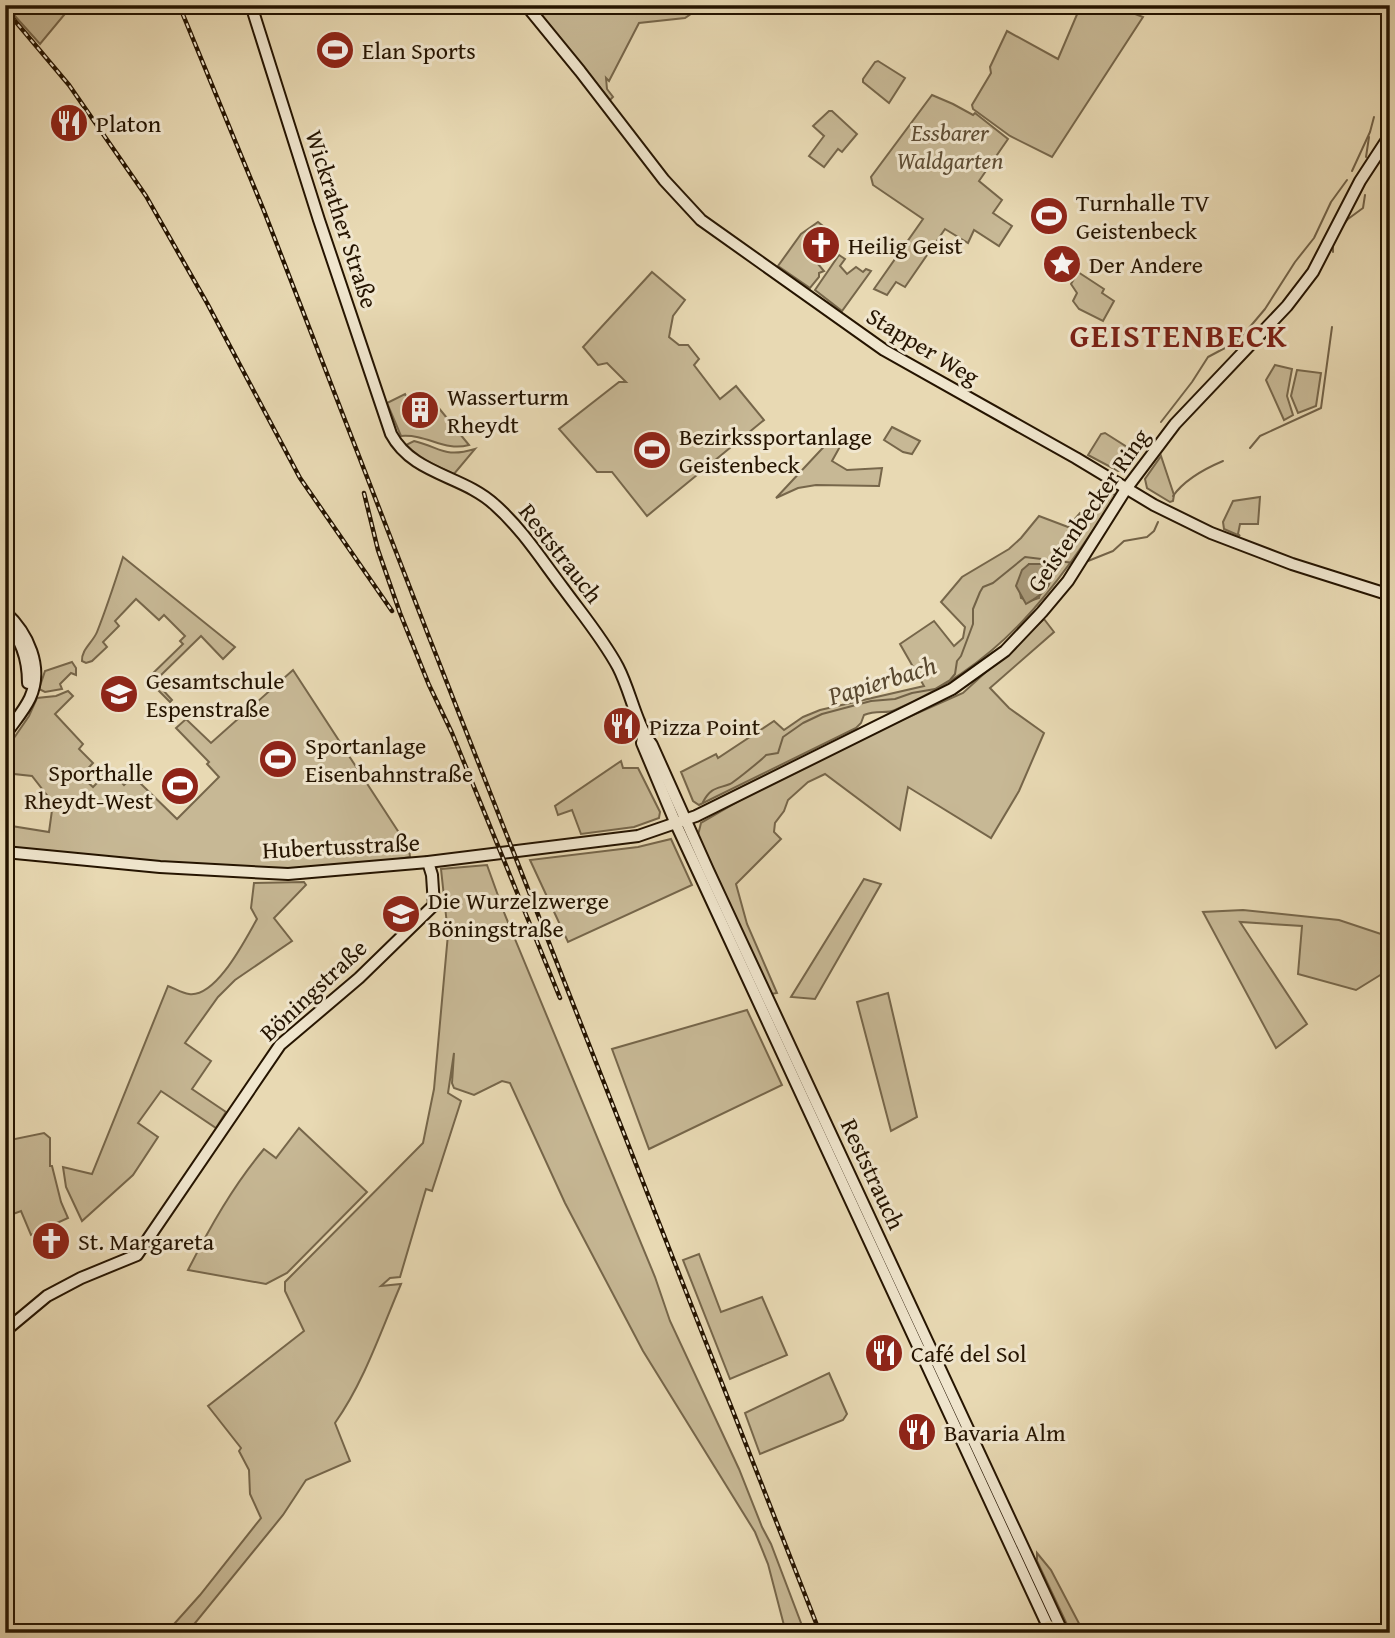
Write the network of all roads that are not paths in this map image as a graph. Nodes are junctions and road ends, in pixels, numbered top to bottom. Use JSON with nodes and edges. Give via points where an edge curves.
{"nodes":[{"id":1,"x":251,"y":5,"type":"edge"},
{"id":2,"x":526,"y":5,"type":"edge"},
{"id":3,"x":1390,"y":135,"type":"edge"},
{"id":4,"x":396,"y":444,"type":"joint"},
{"id":5,"x":1126,"y":489,"type":"junction"},
{"id":6,"x":1390,"y":595,"type":"edge"},
{"id":7,"x":5,"y":612,"type":"edge"},
{"id":8,"x":5,"y":622,"type":"edge"},
{"id":9,"x":18,"y":716,"type":"junction"},
{"id":10,"x":5,"y":735,"type":"edge"},
{"id":11,"x":680,"y":823,"type":"junction"},
{"id":12,"x":5,"y":852,"type":"edge"},
{"id":13,"x":428,"y":862,"type":"junction"},
{"id":14,"x":5,"y":1331,"type":"edge"},
{"id":15,"x":1053,"y":1632,"type":"edge"}],
"edges":[{"from":1,"to":4,"type":"main road","name":"Wickrather Straße","via":[[369,375]]},
{"from":2,"to":5,"type":"main road","name":"Stapper Weg","via":[[701,220],[895,357]]},
{"from":3,"to":5,"type":"main road","name":"Geistenbecker Ring","via":[[1307,279],[1188,408]]},
{"from":4,"to":11,"type":"main road","name":"Reststrauch","via":[[418,464],[486,497],[516,526],[621,674],[644,733],[642,743]]},
{"from":5,"to":6,"type":"main road","name":"Stapper Weg","via":[[1210,533]]},
{"from":5,"to":11,"type":"main road","name":"Geistenbecker Ring","via":[[1068,580],[1005,651],[940,695]]},
{"from":7,"to":9,"type":"main road","via":[[20,627],[34,658],[30,698]]},
{"from":8,"to":9,"type":"main road","via":[[15,632],[27,662],[28,684]]},
{"from":9,"to":10,"type":"main road"},
{"from":11,"to":13,"type":"main road","name":"Hubertusstraße","via":[[604,842]]},
{"from":11,"to":15,"type":"main road","name":"Reststrauch"},
{"from":12,"to":13,"type":"main road","name":"Hubertusstraße","via":[[288,874]]},
{"from":13,"to":14,"type":"main road","name":"Böningstraße","via":[[434,905],[359,978],[280,1045],[136,1255],[47,1296]]}]}
